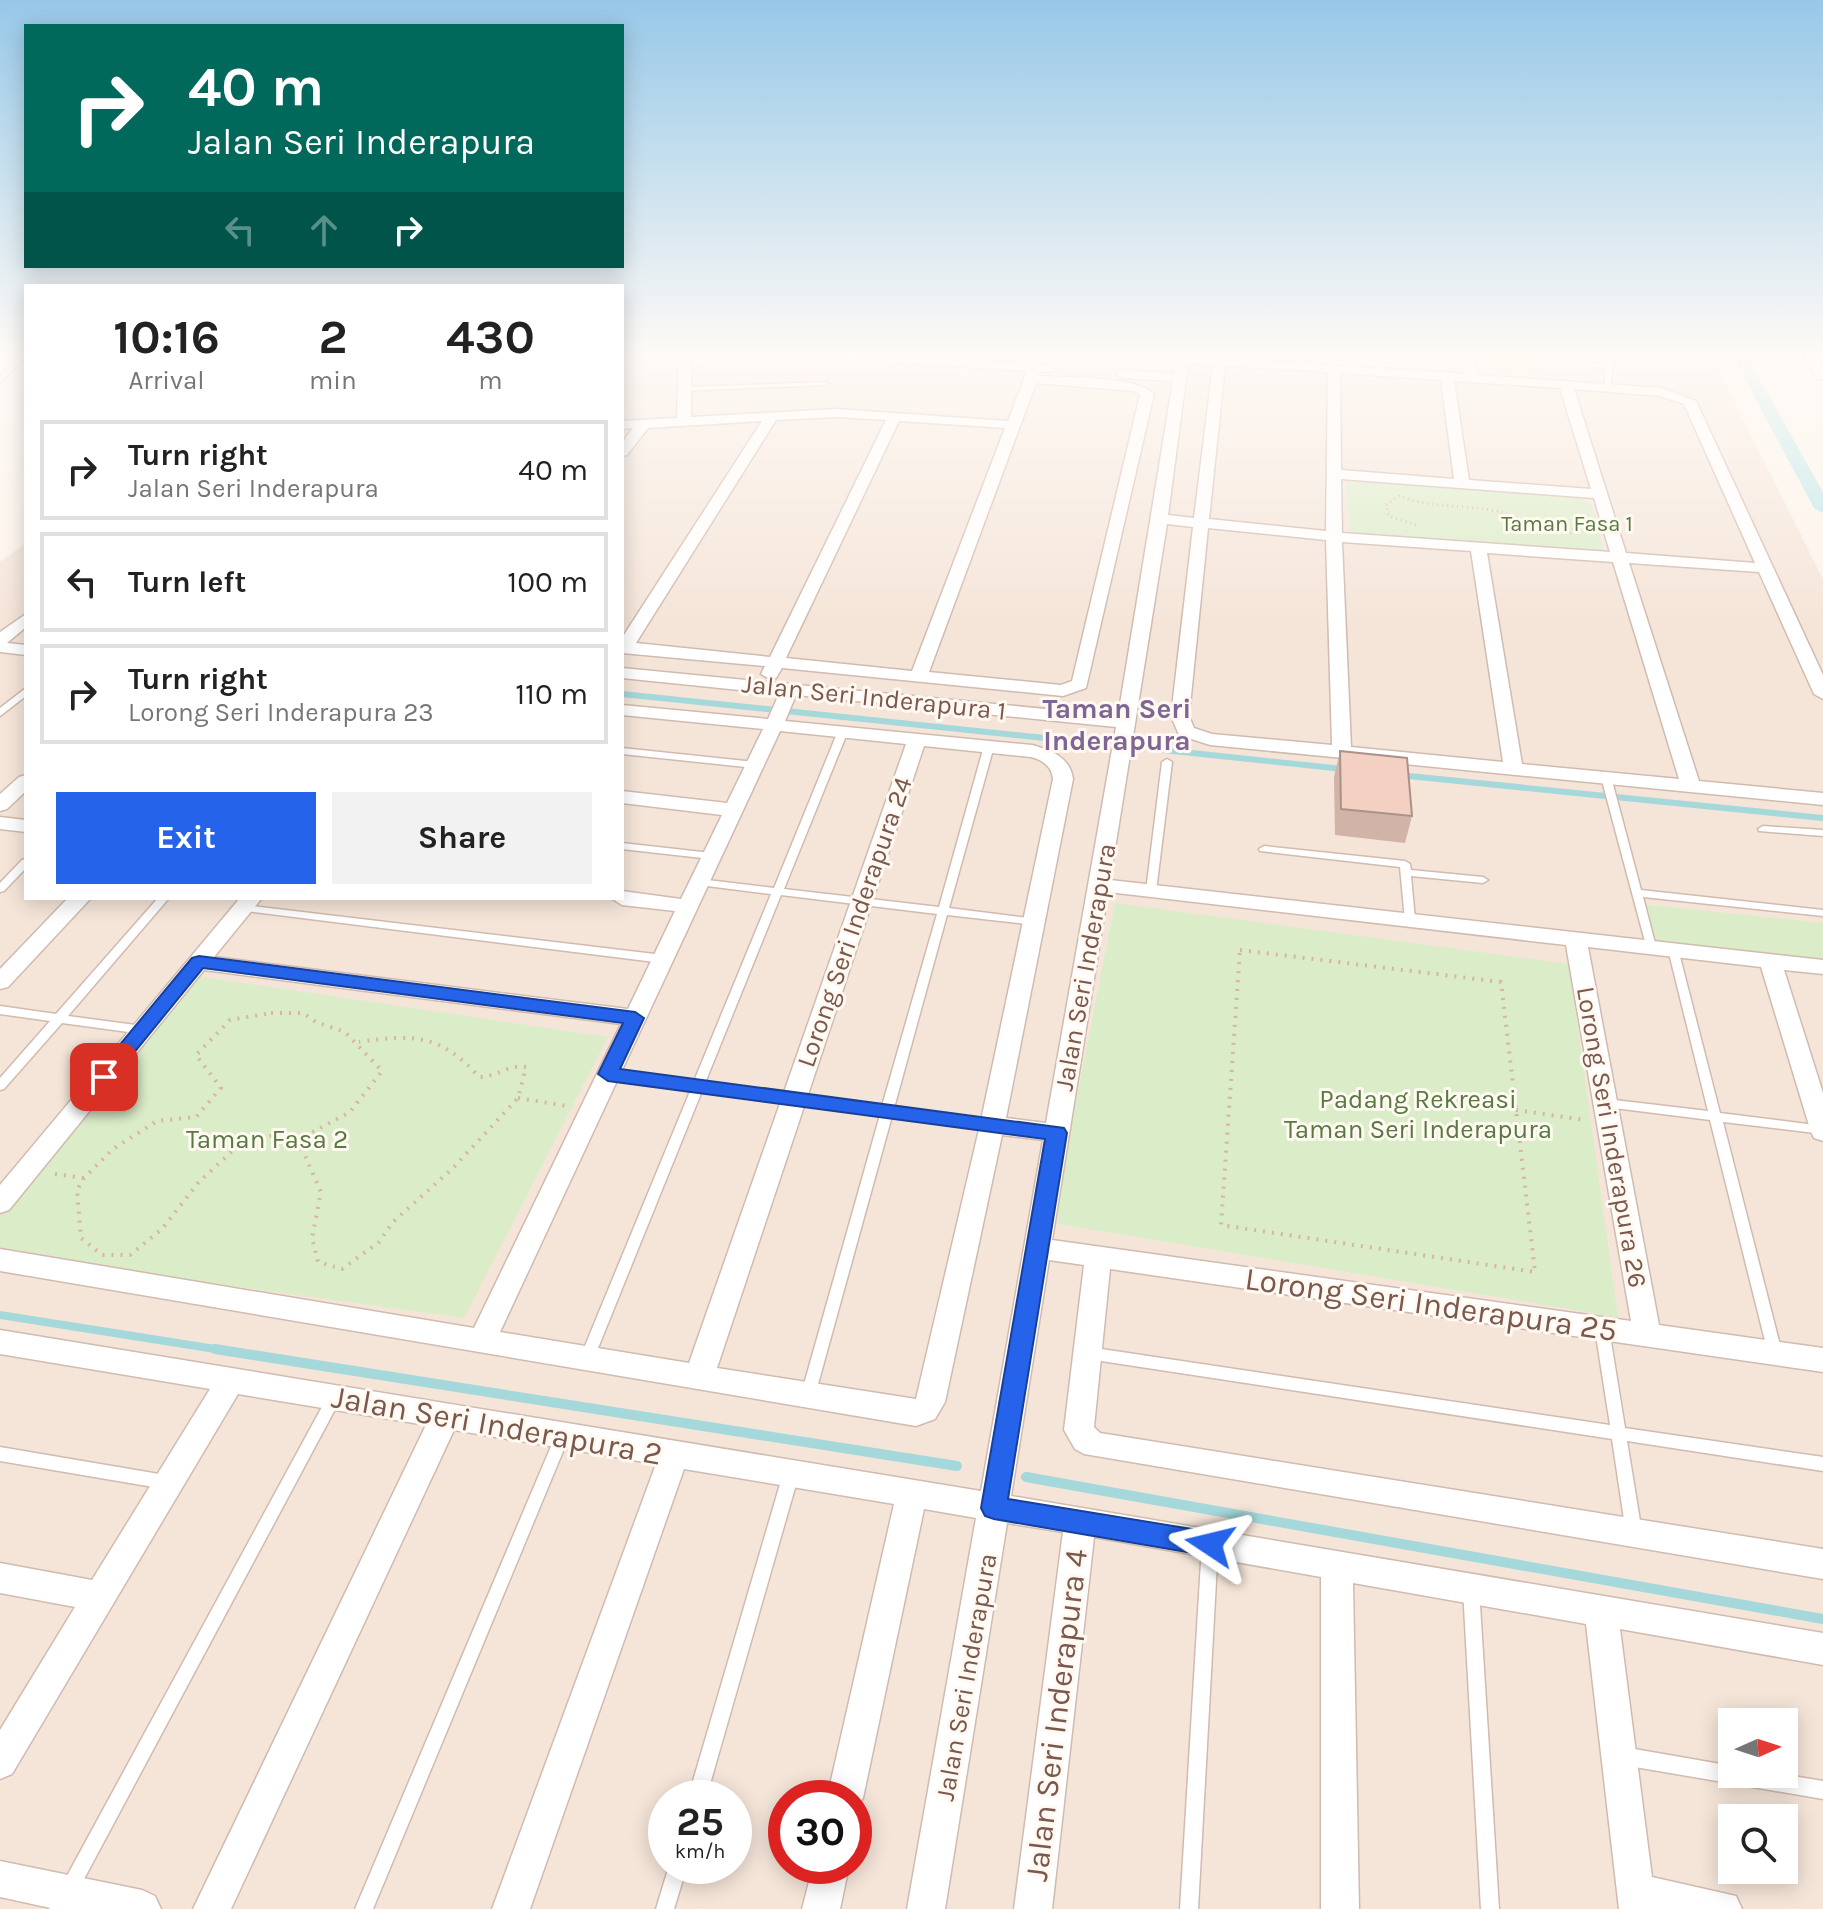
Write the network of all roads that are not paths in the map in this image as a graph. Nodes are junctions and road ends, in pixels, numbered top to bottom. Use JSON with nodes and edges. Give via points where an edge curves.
{"nodes":[{"id":1,"x":754,"y":444,"type":"edge"},
{"id":2,"x":881,"y":444,"type":"edge"},
{"id":3,"x":1007,"y":444,"type":"edge"},
{"id":4,"x":1135,"y":444,"type":"edge"},
{"id":5,"x":1171,"y":444,"type":"edge"},
{"id":6,"x":1211,"y":444,"type":"edge"},
{"id":7,"x":1335,"y":444,"type":"edge"},
{"id":8,"x":1456,"y":444,"type":"edge"},
{"id":9,"x":1584,"y":444,"type":"edge"},
{"id":10,"x":1709,"y":444,"type":"edge"},
{"id":11,"x":1336,"y":474,"type":"junction"},
{"id":12,"x":1462,"y":484,"type":"junction"},
{"id":13,"x":1600,"y":494,"type":"junction"},
{"id":14,"x":1160,"y":519,"type":"junction"},
{"id":15,"x":1202,"y":522,"type":"junction"},
{"id":16,"x":1334,"y":535,"type":"junction"},
{"id":17,"x":1478,"y":548,"type":"junction"},
{"id":18,"x":1621,"y":558,"type":"junction"},
{"id":19,"x":1765,"y":568,"type":"junction"},
{"id":20,"x":24,"y":621,"type":"edge"},
{"id":21,"x":0,"y":640,"type":"edge"},
{"id":22,"x":624,"y":646,"type":"edge"},
{"id":23,"x":0,"y":647,"type":"edge"},
{"id":24,"x":624,"y":648,"type":"edge"},
{"id":25,"x":24,"y":650,"type":"edge"},
{"id":26,"x":776,"y":662,"type":"junction"},
{"id":27,"x":624,"y":673,"type":"edge"},
{"id":28,"x":919,"y":676,"type":"junction"},
{"id":29,"x":764,"y":686,"type":"junction"},
{"id":30,"x":24,"y":693,"type":"edge"},
{"id":31,"x":1823,"y":694,"type":"edge"},
{"id":32,"x":782,"y":707,"type":"junction"},
{"id":33,"x":624,"y":710,"type":"edge"},
{"id":34,"x":0,"y":713,"type":"edge"},
{"id":35,"x":1126,"y":722,"type":"junction"},
{"id":36,"x":843,"y":731,"type":"junction"},
{"id":37,"x":917,"y":739,"type":"junction"},
{"id":38,"x":989,"y":746,"type":"junction"},
{"id":39,"x":624,"y":751,"type":"edge"},
{"id":40,"x":1342,"y":752,"type":"junction"},
{"id":41,"x":1167,"y":762,"type":"dead end"},
{"id":42,"x":755,"y":765,"type":"junction"},
{"id":43,"x":1513,"y":768,"type":"junction"},
{"id":44,"x":1606,"y":782,"type":"junction"},
{"id":45,"x":24,"y":783,"type":"edge"},
{"id":46,"x":1691,"y":786,"type":"junction"},
{"id":47,"x":624,"y":797,"type":"edge"},
{"id":48,"x":1823,"y":799,"type":"edge"},
{"id":49,"x":0,"y":805,"type":"edge"},
{"id":50,"x":733,"y":810,"type":"junction"},
{"id":51,"x":0,"y":823,"type":"edge"},
{"id":52,"x":24,"y":826,"type":"edge"},
{"id":53,"x":1763,"y":829,"type":"dead end"},
{"id":54,"x":1823,"y":833,"type":"edge"},
{"id":55,"x":624,"y":846,"type":"edge"},
{"id":56,"x":1264,"y":849,"type":"dead end"},
{"id":57,"x":711,"y":856,"type":"junction"},
{"id":58,"x":24,"y":864,"type":"edge"},
{"id":59,"x":1408,"y":873,"type":"junction"},
{"id":60,"x":1483,"y":880,"type":"dead end"},
{"id":61,"x":699,"y":882,"type":"junction"},
{"id":62,"x":1099,"y":885,"type":"junction"},
{"id":63,"x":0,"y":889,"type":"edge"},
{"id":64,"x":780,"y":891,"type":"junction"},
{"id":65,"x":1151,"y":891,"type":"junction"},
{"id":66,"x":1636,"y":893,"type":"junction"},
{"id":67,"x":624,"y":898,"type":"edge"},
{"id":68,"x":78,"y":900,"type":"edge"},
{"id":69,"x":162,"y":900,"type":"edge"},
{"id":70,"x":862,"y":901,"type":"junction"},
{"id":71,"x":247,"y":903,"type":"edge"},
{"id":72,"x":688,"y":906,"type":"junction"},
{"id":73,"x":944,"y":911,"type":"junction"},
{"id":74,"x":1823,"y":913,"type":"edge"},
{"id":75,"x":1410,"y":920,"type":"junction"},
{"id":76,"x":1035,"y":922,"type":"junction"},
{"id":77,"x":1576,"y":939,"type":"junction"},
{"id":78,"x":1651,"y":947,"type":"junction"},
{"id":79,"x":1673,"y":949,"type":"junction"},
{"id":80,"x":663,"y":959,"type":"junction"},
{"id":81,"x":1770,"y":961,"type":"junction"},
{"id":82,"x":199,"y":962,"type":"junction"},
{"id":83,"x":1823,"y":967,"type":"edge"},
{"id":84,"x":0,"y":982,"type":"edge"},
{"id":85,"x":0,"y":1010,"type":"edge"},
{"id":86,"x":59,"y":1018,"type":"junction"},
{"id":87,"x":635,"y":1018,"type":"junction"},
{"id":88,"x":143,"y":1030,"type":"junction"},
{"id":89,"x":608,"y":1074,"type":"junction"},
{"id":90,"x":0,"y":1086,"type":"edge"},
{"id":91,"x":700,"y":1087,"type":"junction"},
{"id":92,"x":793,"y":1098,"type":"junction"},
{"id":93,"x":885,"y":1111,"type":"junction"},
{"id":94,"x":1608,"y":1113,"type":"junction"},
{"id":95,"x":1715,"y":1116,"type":"junction"},
{"id":96,"x":992,"y":1125,"type":"junction"},
{"id":97,"x":1823,"y":1131,"type":"edge"},
{"id":98,"x":1057,"y":1133,"type":"junction"},
{"id":99,"x":0,"y":1203,"type":"edge"},
{"id":100,"x":1038,"y":1248,"type":"junction"},
{"id":101,"x":1098,"y":1256,"type":"junction"},
{"id":102,"x":0,"y":1260,"type":"edge"},
{"id":103,"x":1602,"y":1329,"type":"junction"},
{"id":104,"x":1647,"y":1335,"type":"junction"},
{"id":105,"x":0,"y":1342,"type":"edge"},
{"id":106,"x":481,"y":1342,"type":"junction"},
{"id":107,"x":1087,"y":1352,"type":"junction"},
{"id":108,"x":1775,"y":1353,"type":"junction"},
{"id":109,"x":586,"y":1359,"type":"junction"},
{"id":110,"x":1823,"y":1360,"type":"edge"},
{"id":111,"x":699,"y":1377,"type":"junction"},
{"id":112,"x":230,"y":1381,"type":"junction"},
{"id":113,"x":807,"y":1395,"type":"junction"},
{"id":114,"x":334,"y":1398,"type":"junction"},
{"id":115,"x":445,"y":1417,"type":"junction"},
{"id":116,"x":1618,"y":1433,"type":"junction"},
{"id":117,"x":562,"y":1436,"type":"junction"},
{"id":118,"x":0,"y":1454,"type":"edge"},
{"id":119,"x":674,"y":1455,"type":"junction"},
{"id":120,"x":1823,"y":1464,"type":"edge"},
{"id":121,"x":791,"y":1474,"type":"junction"},
{"id":122,"x":169,"y":1483,"type":"junction"},
{"id":123,"x":912,"y":1494,"type":"junction"},
{"id":124,"x":994,"y":1508,"type":"junction"},
{"id":125,"x":1080,"y":1521,"type":"junction"},
{"id":126,"x":1634,"y":1533,"type":"junction"},
{"id":127,"x":1210,"y":1544,"type":"junction"},
{"id":128,"x":1823,"y":1564,"type":"edge"},
{"id":129,"x":1337,"y":1567,"type":"junction"},
{"id":130,"x":0,"y":1578,"type":"edge"},
{"id":131,"x":1471,"y":1589,"type":"junction"},
{"id":132,"x":100,"y":1597,"type":"junction"},
{"id":133,"x":1601,"y":1611,"type":"junction"},
{"id":134,"x":1823,"y":1649,"type":"edge"},
{"id":135,"x":12,"y":1722,"type":"edge"},
{"id":136,"x":1619,"y":1755,"type":"junction"},
{"id":137,"x":0,"y":1762,"type":"edge"},
{"id":138,"x":702,"y":1780,"type":"edge"},
{"id":139,"x":849,"y":1780,"type":"edge"},
{"id":140,"x":1823,"y":1790,"type":"edge"},
{"id":141,"x":0,"y":1879,"type":"edge"},
{"id":142,"x":673,"y":1884,"type":"edge"},
{"id":143,"x":827,"y":1884,"type":"edge"},
{"id":144,"x":1637,"y":1900,"type":"edge"},
{"id":145,"x":62,"y":1901,"type":"edge"},
{"id":146,"x":142,"y":1909,"type":"edge"},
{"id":147,"x":212,"y":1909,"type":"edge"},
{"id":148,"x":364,"y":1909,"type":"edge"},
{"id":149,"x":511,"y":1909,"type":"edge"},
{"id":150,"x":665,"y":1909,"type":"edge"},
{"id":151,"x":821,"y":1909,"type":"edge"},
{"id":152,"x":926,"y":1909,"type":"edge"},
{"id":153,"x":1033,"y":1909,"type":"edge"},
{"id":154,"x":1189,"y":1909,"type":"edge"},
{"id":155,"x":1340,"y":1909,"type":"edge"},
{"id":156,"x":1490,"y":1909,"type":"edge"},
{"id":157,"x":1723,"y":1909,"type":"edge"}],
"edges":[{"from":1,"to":22,"type":"street"},
{"from":2,"to":26,"type":"street"},
{"from":3,"to":28,"type":"street"},
{"from":4,"to":28,"type":"street","via":[[1080,684],[1063,691]]},
{"from":5,"to":14,"type":"street","name":"Jalan Seri Inderapura"},
{"from":6,"to":15,"type":"street"},
{"from":7,"to":11,"type":"street"},
{"from":8,"to":12,"type":"street"},
{"from":9,"to":13,"type":"street"},
{"from":10,"to":19,"type":"street"},
{"from":11,"to":12,"type":"street"},
{"from":11,"to":16,"type":"street"},
{"from":12,"to":13,"type":"street"},
{"from":13,"to":18,"type":"street"},
{"from":14,"to":15,"type":"street"},
{"from":14,"to":35,"type":"street","name":"Jalan Seri Inderapura"},
{"from":15,"to":16,"type":"street"},
{"from":15,"to":40,"type":"street","via":[[1181,724],[1210,739]]},
{"from":16,"to":17,"type":"street"},
{"from":16,"to":40,"type":"street"},
{"from":17,"to":18,"type":"street"},
{"from":17,"to":43,"type":"street"},
{"from":18,"to":19,"type":"street"},
{"from":18,"to":46,"type":"street"},
{"from":19,"to":31,"type":"street"},
{"from":20,"to":21,"type":"street"},
{"from":23,"to":25,"type":"street"},
{"from":24,"to":26,"type":"street"},
{"from":26,"to":28,"type":"street"},
{"from":26,"to":29,"type":"street"},
{"from":27,"to":29,"type":"street","name":"Jalan Seri Inderapura 1"},
{"from":29,"to":32,"type":"street","name":"Jalan Seri Inderapura 1"},
{"from":30,"to":34,"type":"lane"},
{"from":32,"to":33,"type":"street"},
{"from":32,"to":35,"type":"street","name":"Jalan Seri Inderapura 1"},
{"from":32,"to":36,"type":"street"},
{"from":32,"to":42,"type":"street"},
{"from":35,"to":62,"type":"street","name":"Jalan Seri Inderapura"},
{"from":36,"to":37,"type":"street"},
{"from":36,"to":64,"type":"lane"},
{"from":37,"to":38,"type":"street"},
{"from":37,"to":70,"type":"street","name":"Lorong Seri Inderapura 24"},
{"from":38,"to":73,"type":"lane"},
{"from":38,"to":76,"type":"street","via":[[1047,755],[1062,770]]},
{"from":39,"to":42,"type":"lane"},
{"from":40,"to":43,"type":"street"},
{"from":41,"to":65,"type":"lane"},
{"from":42,"to":50,"type":"street"},
{"from":43,"to":44,"type":"street"},
{"from":44,"to":46,"type":"street"},
{"from":44,"to":66,"type":"lane"},
{"from":45,"to":49,"type":"street"},
{"from":46,"to":48,"type":"street"},
{"from":47,"to":50,"type":"street"},
{"from":50,"to":57,"type":"street"},
{"from":51,"to":52,"type":"street"},
{"from":53,"to":54,"type":"lane"},
{"from":55,"to":57,"type":"lane"},
{"from":56,"to":59,"type":"lane","via":[[1400,863]]},
{"from":57,"to":61,"type":"street"},
{"from":58,"to":63,"type":"lane"},
{"from":59,"to":60,"type":"lane"},
{"from":59,"to":75,"type":"lane"},
{"from":61,"to":64,"type":"lane"},
{"from":61,"to":72,"type":"street"},
{"from":62,"to":65,"type":"street"},
{"from":62,"to":98,"type":"street","name":"Jalan Seri Inderapura"},
{"from":64,"to":70,"type":"lane"},
{"from":64,"to":91,"type":"lane"},
{"from":65,"to":75,"type":"street"},
{"from":66,"to":74,"type":"lane"},
{"from":66,"to":78,"type":"lane"},
{"from":67,"to":72,"type":"street"},
{"from":68,"to":84,"type":"street"},
{"from":69,"to":86,"type":"lane"},
{"from":70,"to":73,"type":"lane"},
{"from":70,"to":92,"type":"street","name":"Lorong Seri Inderapura 24"},
{"from":71,"to":80,"type":"lane"},
{"from":71,"to":82,"type":"street"},
{"from":72,"to":80,"type":"street"},
{"from":73,"to":76,"type":"lane"},
{"from":73,"to":93,"type":"lane"},
{"from":75,"to":77,"type":"street"},
{"from":76,"to":96,"type":"street"},
{"from":77,"to":78,"type":"street"},
{"from":77,"to":94,"type":"street","name":"Lorong Seri Inderapura 26"},
{"from":78,"to":79,"type":"street"},
{"from":79,"to":81,"type":"street"},
{"from":79,"to":95,"type":"lane"},
{"from":80,"to":87,"type":"street"},
{"from":81,"to":83,"type":"street"},
{"from":81,"to":97,"type":"street"},
{"from":82,"to":87,"type":"street"},
{"from":82,"to":88,"type":"street"},
{"from":85,"to":86,"type":"lane"},
{"from":86,"to":88,"type":"lane"},
{"from":86,"to":90,"type":"lane"},
{"from":87,"to":89,"type":"street"},
{"from":88,"to":99,"type":"street"},
{"from":89,"to":91,"type":"lane"},
{"from":89,"to":106,"type":"street"},
{"from":91,"to":92,"type":"lane"},
{"from":91,"to":109,"type":"lane"},
{"from":92,"to":93,"type":"lane"},
{"from":92,"to":111,"type":"street","name":"Lorong Seri Inderapura 24"},
{"from":93,"to":96,"type":"lane"},
{"from":93,"to":113,"type":"lane"},
{"from":94,"to":95,"type":"lane"},
{"from":94,"to":104,"type":"street","name":"Lorong Seri Inderapura 26"},
{"from":95,"to":97,"type":"lane"},
{"from":95,"to":108,"type":"lane"},
{"from":96,"to":98,"type":"street"},
{"from":96,"to":113,"type":"street","via":[[925,1410],[916,1413]]},
{"from":98,"to":100,"type":"street","name":"Jalan Seri Inderapura"},
{"from":100,"to":101,"type":"street","name":"Lorong Seri Inderapura 25"},
{"from":100,"to":124,"type":"street","name":"Jalan Seri Inderapura"},
{"from":101,"to":103,"type":"street","name":"Lorong Seri Inderapura 25"},
{"from":101,"to":107,"type":"street"},
{"from":102,"to":106,"type":"street"},
{"from":103,"to":104,"type":"street","name":"Lorong Seri Inderapura 25"},
{"from":103,"to":116,"type":"lane"},
{"from":104,"to":108,"type":"street","name":"Lorong Seri Inderapura 25"},
{"from":105,"to":112,"type":"street","name":"Jalan Seri Inderapura 2"},
{"from":106,"to":109,"type":"street"},
{"from":107,"to":116,"type":"lane"},
{"from":107,"to":126,"type":"street","via":[[1079,1430],[1095,1445]]},
{"from":108,"to":110,"type":"street","name":"Lorong Seri Inderapura 25"},
{"from":109,"to":111,"type":"street"},
{"from":111,"to":113,"type":"street"},
{"from":112,"to":114,"type":"street","name":"Jalan Seri Inderapura 2"},
{"from":112,"to":122,"type":"street"},
{"from":114,"to":115,"type":"street","name":"Jalan Seri Inderapura 2"},
{"from":114,"to":145,"type":"lane"},
{"from":115,"to":117,"type":"street","name":"Jalan Seri Inderapura 2"},
{"from":115,"to":147,"type":"street"},
{"from":116,"to":120,"type":"lane"},
{"from":116,"to":126,"type":"lane"},
{"from":117,"to":119,"type":"street","name":"Jalan Seri Inderapura 2"},
{"from":117,"to":148,"type":"lane"},
{"from":118,"to":122,"type":"lane"},
{"from":119,"to":121,"type":"street","name":"Jalan Seri Inderapura 2"},
{"from":119,"to":149,"type":"street"},
{"from":121,"to":123,"type":"street","name":"Jalan Seri Inderapura 2"},
{"from":121,"to":138,"type":"lane"},
{"from":122,"to":132,"type":"street"},
{"from":123,"to":124,"type":"street","name":"Jalan Seri Inderapura 2"},
{"from":123,"to":139,"type":"street"},
{"from":124,"to":125,"type":"street","name":"Jalan Seri Inderapura 2"},
{"from":124,"to":152,"type":"street","name":"Jalan Seri Inderapura"},
{"from":125,"to":127,"type":"street","name":"Jalan Seri Inderapura 2"},
{"from":125,"to":153,"type":"street","name":"Jalan Seri Inderapura 4"},
{"from":126,"to":128,"type":"street"},
{"from":127,"to":129,"type":"street","name":"Jalan Seri Inderapura 2"},
{"from":127,"to":154,"type":"lane"},
{"from":129,"to":131,"type":"street","name":"Jalan Seri Inderapura 2"},
{"from":129,"to":155,"type":"street"},
{"from":130,"to":132,"type":"street"},
{"from":131,"to":133,"type":"street","name":"Jalan Seri Inderapura 2"},
{"from":131,"to":156,"type":"lane"},
{"from":132,"to":135,"type":"street"},
{"from":133,"to":134,"type":"street","name":"Jalan Seri Inderapura 2"},
{"from":133,"to":136,"type":"street"},
{"from":135,"to":137,"type":"street"},
{"from":136,"to":140,"type":"lane"},
{"from":136,"to":144,"type":"street"},
{"from":141,"to":145,"type":"street"},
{"from":142,"to":150,"type":"lane"},
{"from":143,"to":151,"type":"street"},
{"from":144,"to":157,"type":"street"},
{"from":145,"to":146,"type":"street"}]}
